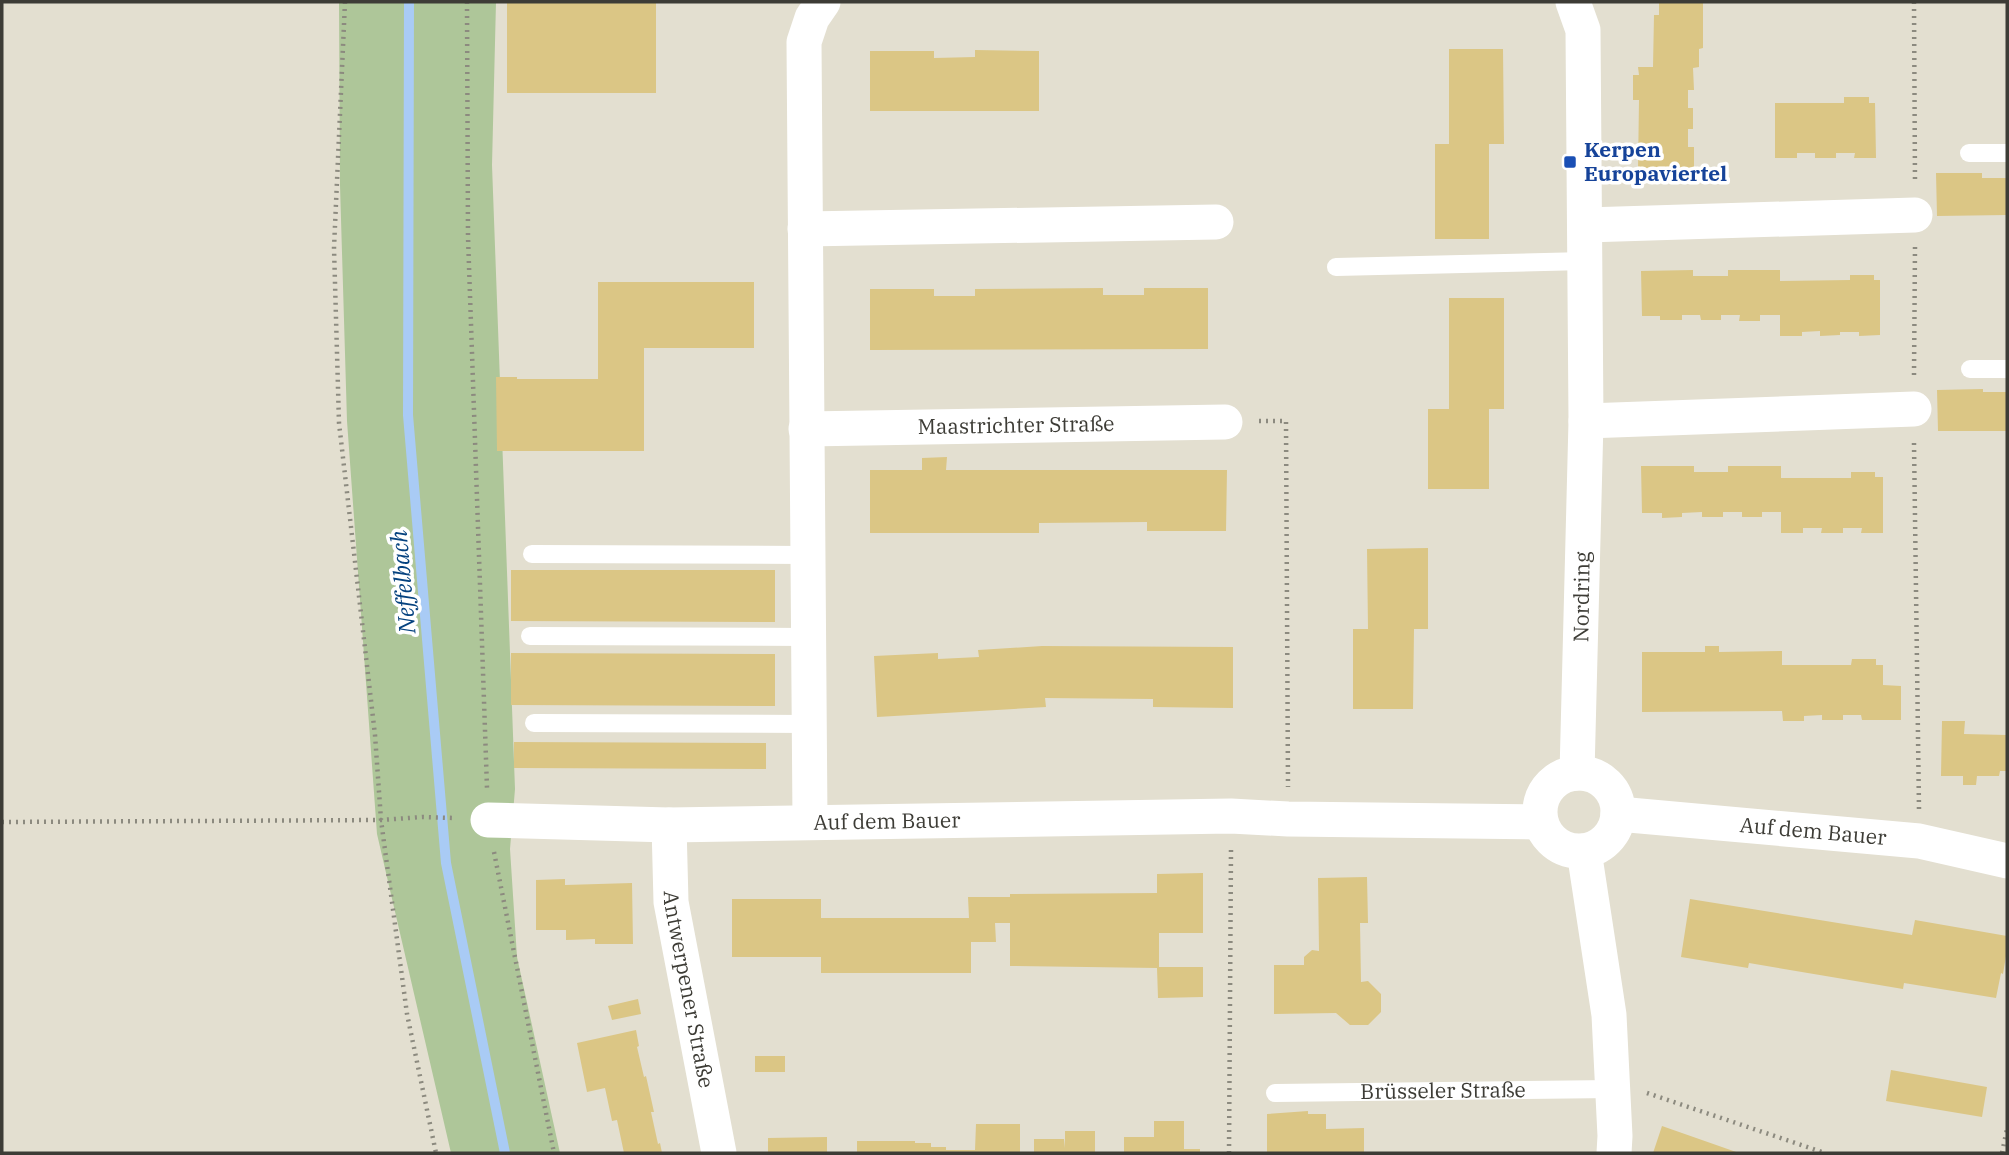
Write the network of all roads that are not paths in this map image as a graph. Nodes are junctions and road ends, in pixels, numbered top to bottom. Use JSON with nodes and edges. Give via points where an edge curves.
{"nodes":[{"id":1,"x":823,"y":2,"type":"edge"},
{"id":2,"x":1573,"y":2,"type":"edge"},
{"id":3,"x":1969,"y":153,"type":"dead end"},
{"id":4,"x":2007,"y":153,"type":"edge"},
{"id":5,"x":1915,"y":215,"type":"dead end"},
{"id":6,"x":1216,"y":222,"type":"dead end"},
{"id":7,"x":1586,"y":225,"type":"junction"},
{"id":8,"x":805,"y":229,"type":"junction"},
{"id":9,"x":1585,"y":261,"type":"junction"},
{"id":10,"x":1336,"y":267,"type":"dead end"},
{"id":11,"x":1970,"y":369,"type":"dead end"},
{"id":12,"x":2007,"y":369,"type":"edge"},
{"id":13,"x":1914,"y":409,"type":"dead end"},
{"id":14,"x":1586,"y":421,"type":"junction"},
{"id":15,"x":1225,"y":422,"type":"dead end"},
{"id":16,"x":806,"y":429,"type":"junction"},
{"id":17,"x":531,"y":554,"type":"dead end"},
{"id":18,"x":807,"y":555,"type":"junction"},
{"id":19,"x":530,"y":636,"type":"dead end"},
{"id":20,"x":808,"y":637,"type":"junction"},
{"id":21,"x":534,"y":723,"type":"dead end"},
{"id":22,"x":809,"y":724,"type":"junction"},
{"id":23,"x":1577,"y":773,"type":"junction"},
{"id":24,"x":1618,"y":814,"type":"junction"},
{"id":25,"x":488,"y":820,"type":"road end"},
{"id":26,"x":810,"y":821,"type":"junction"},
{"id":27,"x":1541,"y":822,"type":"junction"},
{"id":28,"x":669,"y":825,"type":"junction"},
{"id":29,"x":1584,"y":851,"type":"junction"},
{"id":30,"x":2007,"y":861,"type":"edge"},
{"id":31,"x":1613,"y":1085,"type":"junction"},
{"id":32,"x":1275,"y":1093,"type":"dead end"},
{"id":33,"x":719,"y":1153,"type":"edge"},
{"id":34,"x":1614,"y":1153,"type":"edge"}],
"edges":[{"from":1,"to":8,"type":"street","via":[[804,42]]},
{"from":2,"to":7,"type":"street","name":"Nordring","via":[[1583,30]]},
{"from":3,"to":4,"type":"lane"},
{"from":5,"to":7,"type":"street"},
{"from":6,"to":8,"type":"street"},
{"from":7,"to":9,"type":"street","name":"Nordring"},
{"from":8,"to":16,"type":"street"},
{"from":9,"to":10,"type":"lane"},
{"from":9,"to":14,"type":"street","name":"Nordring"},
{"from":11,"to":12,"type":"lane"},
{"from":13,"to":14,"type":"street"},
{"from":14,"to":23,"type":"street","name":"Nordring"},
{"from":15,"to":16,"type":"street","name":"Maastrichter Straße"},
{"from":16,"to":18,"type":"street"},
{"from":17,"to":18,"type":"lane"},
{"from":18,"to":20,"type":"street"},
{"from":19,"to":20,"type":"lane"},
{"from":20,"to":22,"type":"street"},
{"from":21,"to":22,"type":"lane"},
{"from":22,"to":26,"type":"street"},
{"from":23,"to":24,"type":"street","via":[[1593,775],[1606,784],[1615,797]]},
{"from":23,"to":27,"type":"street","via":[[1552,784],[1539,808]]},
{"from":24,"to":29,"type":"street","via":[[1608,839]]},
{"from":24,"to":30,"type":"street","name":"Auf dem Bauer","via":[[1919,841]]},
{"from":25,"to":28,"type":"street","name":"Auf dem Bauer"},
{"from":26,"to":27,"type":"street","name":"Auf dem Bauer","via":[[1231,816]]},
{"from":26,"to":28,"type":"street","name":"Auf dem Bauer"},
{"from":27,"to":29,"type":"street","via":[[1557,845]]},
{"from":28,"to":33,"type":"street","name":"Antwerpener Straße","via":[[671,902]]},
{"from":29,"to":31,"type":"street","via":[[1609,1016]]},
{"from":31,"to":32,"type":"lane","name":"Brüsseler Straße"},
{"from":31,"to":34,"type":"street"}]}
